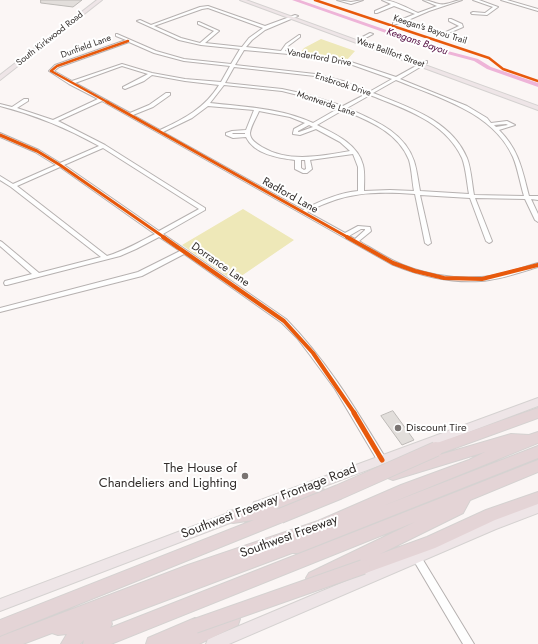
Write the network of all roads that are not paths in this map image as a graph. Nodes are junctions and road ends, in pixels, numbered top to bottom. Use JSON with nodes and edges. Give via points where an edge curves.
{"nodes":[{"id":1,"x":100,"y":0,"type":"edge"},
{"id":2,"x":242,"y":0,"type":"edge"},
{"id":3,"x":252,"y":0,"type":"edge"},
{"id":4,"x":339,"y":0,"type":"edge"},
{"id":5,"x":361,"y":0,"type":"edge"},
{"id":6,"x":384,"y":0,"type":"edge"},
{"id":7,"x":425,"y":0,"type":"edge"},
{"id":8,"x":460,"y":0,"type":"edge"},
{"id":9,"x":475,"y":0,"type":"edge"},
{"id":10,"x":502,"y":0,"type":"edge"},
{"id":11,"x":92,"y":2,"type":"edge"},
{"id":12,"x":395,"y":4,"type":"junction"},
{"id":13,"x":440,"y":6,"type":"junction"},
{"id":14,"x":538,"y":10,"type":"edge"},
{"id":15,"x":376,"y":12,"type":"dead end"},
{"id":16,"x":473,"y":13,"type":"dead end"},
{"id":17,"x":418,"y":14,"type":"junction"},
{"id":18,"x":72,"y":16,"type":"junction"},
{"id":19,"x":80,"y":16,"type":"junction"},
{"id":20,"x":294,"y":16,"type":"junction"},
{"id":21,"x":450,"y":20,"type":"dead end"},
{"id":22,"x":139,"y":21,"type":"dead end"},
{"id":23,"x":403,"y":21,"type":"junction"},
{"id":24,"x":199,"y":24,"type":"dead end"},
{"id":25,"x":394,"y":24,"type":"dead end"},
{"id":26,"x":151,"y":26,"type":"junction"},
{"id":27,"x":266,"y":28,"type":"junction"},
{"id":28,"x":56,"y":29,"type":"junction"},
{"id":29,"x":63,"y":30,"type":"junction"},
{"id":30,"x":371,"y":34,"type":"dead end"},
{"id":31,"x":117,"y":35,"type":"dead end"},
{"id":32,"x":299,"y":36,"type":"dead end"},
{"id":33,"x":359,"y":40,"type":"junction"},
{"id":34,"x":128,"y":41,"type":"junction"},
{"id":35,"x":201,"y":44,"type":"junction"},
{"id":36,"x":35,"y":45,"type":"junction"},
{"id":37,"x":42,"y":46,"type":"junction"},
{"id":38,"x":242,"y":49,"type":"junction"},
{"id":39,"x":282,"y":52,"type":"junction"},
{"id":40,"x":18,"y":58,"type":"junction"},
{"id":41,"x":24,"y":60,"type":"junction"},
{"id":42,"x":424,"y":64,"type":"junction"},
{"id":43,"x":233,"y":66,"type":"junction"},
{"id":44,"x":50,"y":70,"type":"joint"},
{"id":45,"x":0,"y":71,"type":"edge"},
{"id":46,"x":151,"y":74,"type":"junction"},
{"id":47,"x":0,"y":78,"type":"edge"},
{"id":48,"x":396,"y":79,"type":"junction"},
{"id":49,"x":71,"y":83,"type":"junction"},
{"id":50,"x":221,"y":84,"type":"junction"},
{"id":51,"x":481,"y":84,"type":"junction"},
{"id":52,"x":125,"y":88,"type":"dead end"},
{"id":53,"x":371,"y":93,"type":"junction"},
{"id":54,"x":168,"y":94,"type":"dead end"},
{"id":55,"x":26,"y":100,"type":"dead end"},
{"id":56,"x":101,"y":100,"type":"junction"},
{"id":57,"x":538,"y":103,"type":"edge"},
{"id":58,"x":207,"y":104,"type":"junction"},
{"id":59,"x":0,"y":105,"type":"edge"},
{"id":60,"x":13,"y":108,"type":"junction"},
{"id":61,"x":343,"y":108,"type":"junction"},
{"id":62,"x":538,"y":108,"type":"edge"},
{"id":63,"x":257,"y":110,"type":"junction"},
{"id":64,"x":130,"y":116,"type":"junction"},
{"id":65,"x":54,"y":122,"type":"junction"},
{"id":66,"x":308,"y":123,"type":"junction"},
{"id":67,"x":491,"y":124,"type":"junction"},
{"id":68,"x":315,"y":126,"type":"junction"},
{"id":69,"x":496,"y":129,"type":"junction"},
{"id":70,"x":159,"y":132,"type":"junction"},
{"id":71,"x":0,"y":135,"type":"edge"},
{"id":72,"x":103,"y":146,"type":"junction"},
{"id":73,"x":354,"y":152,"type":"junction"},
{"id":74,"x":298,"y":159,"type":"junction"},
{"id":75,"x":308,"y":159,"type":"junction"},
{"id":76,"x":60,"y":165,"type":"junction"},
{"id":77,"x":0,"y":178,"type":"edge"},
{"id":78,"x":13,"y":186,"type":"junction"},
{"id":79,"x":361,"y":191,"type":"junction"},
{"id":80,"x":417,"y":193,"type":"junction"},
{"id":81,"x":472,"y":197,"type":"junction"},
{"id":82,"x":527,"y":198,"type":"junction"},
{"id":83,"x":538,"y":198,"type":"edge"},
{"id":84,"x":303,"y":212,"type":"junction"},
{"id":85,"x":538,"y":220,"type":"edge"},
{"id":86,"x":159,"y":234,"type":"junction"},
{"id":87,"x":345,"y":236,"type":"junction"},
{"id":88,"x":355,"y":242,"type":"junction"},
{"id":89,"x":428,"y":242,"type":"dead end"},
{"id":90,"x":489,"y":242,"type":"dead end"},
{"id":91,"x":0,"y":243,"type":"edge"},
{"id":92,"x":185,"y":251,"type":"junction"},
{"id":93,"x":106,"y":258,"type":"junction"},
{"id":94,"x":538,"y":265,"type":"edge"},
{"id":95,"x":36,"y":275,"type":"junction"},
{"id":96,"x":7,"y":283,"type":"dead end"},
{"id":97,"x":0,"y":310,"type":"edge"},
{"id":98,"x":538,"y":402,"type":"edge"},
{"id":99,"x":538,"y":413,"type":"edge"},
{"id":100,"x":537,"y":443,"type":"edge"},
{"id":101,"x":382,"y":460,"type":"junction"},
{"id":102,"x":538,"y":466,"type":"edge"},
{"id":103,"x":465,"y":495,"type":"junction"},
{"id":104,"x":538,"y":498,"type":"edge"},
{"id":105,"x":538,"y":508,"type":"edge"},
{"id":106,"x":233,"y":516,"type":"junction"},
{"id":107,"x":298,"y":546,"type":"junction"},
{"id":108,"x":417,"y":558,"type":"junction"},
{"id":109,"x":0,"y":605,"type":"edge"},
{"id":110,"x":0,"y":628,"type":"edge"},
{"id":111,"x":38,"y":630,"type":"junction"},
{"id":112,"x":2,"y":644,"type":"edge"},
{"id":113,"x":68,"y":644,"type":"edge"},
{"id":114,"x":91,"y":644,"type":"edge"},
{"id":115,"x":154,"y":644,"type":"edge"},
{"id":116,"x":181,"y":644,"type":"edge"},
{"id":117,"x":213,"y":644,"type":"edge"},
{"id":118,"x":468,"y":644,"type":"edge"}],
"edges":[{"from":1,"to":11,"type":"main road","name":"South Kirkwood Road"},
{"from":2,"to":20,"type":"main road","name":"West Bellfort Street"},
{"from":3,"to":20,"type":"main road","name":"West Bellfort Street"},
{"from":4,"to":5,"type":"street","via":[[351,3]]},
{"from":6,"to":12,"type":"street"},
{"from":7,"to":13,"type":"street"},
{"from":8,"to":13,"type":"street"},
{"from":9,"to":16,"type":"street","via":[[496,7],[486,14]]},
{"from":10,"to":14,"type":"street"},
{"from":11,"to":18,"type":"main road","name":"South Kirkwood Road"},
{"from":11,"to":19,"type":"main road","name":"South Kirkwood Road"},
{"from":12,"to":15,"type":"street"},
{"from":12,"to":17,"type":"street"},
{"from":13,"to":17,"type":"street"},
{"from":17,"to":23,"type":"street"},
{"from":18,"to":19,"type":"main road"},
{"from":18,"to":28,"type":"main road","name":"South Kirkwood Road"},
{"from":19,"to":29,"type":"main road","name":"South Kirkwood Road"},
{"from":20,"to":27,"type":"street"},
{"from":20,"to":33,"type":"main road","name":"West Bellfort Street"},
{"from":21,"to":23,"type":"street","via":[[461,27],[444,34]]},
{"from":22,"to":26,"type":"street","name":"Vanderford Drive"},
{"from":23,"to":25,"type":"street"},
{"from":24,"to":35,"type":"street","via":[[217,31]]},
{"from":26,"to":27,"type":"street","via":[[203,7],[211,7]]},
{"from":26,"to":35,"type":"street","name":"Vanderford Drive","via":[[180,39]]},
{"from":27,"to":38,"type":"street"},
{"from":28,"to":29,"type":"main road"},
{"from":28,"to":36,"type":"main road","name":"South Kirkwood Road"},
{"from":29,"to":37,"type":"main road","name":"South Kirkwood Road"},
{"from":30,"to":33,"type":"street"},
{"from":31,"to":34,"type":"street","name":"Ensbrook Drive"},
{"from":32,"to":39,"type":"street"},
{"from":33,"to":42,"type":"main road","name":"West Bellfort Street"},
{"from":34,"to":43,"type":"street","name":"Ensbrook Drive","via":[[173,57]]},
{"from":34,"to":44,"type":"street","name":"Dunfield Lane"},
{"from":35,"to":38,"type":"street","name":"Vanderford Drive"},
{"from":36,"to":37,"type":"main road"},
{"from":36,"to":40,"type":"main road","name":"South Kirkwood Road"},
{"from":37,"to":41,"type":"main road","name":"South Kirkwood Road"},
{"from":38,"to":39,"type":"street","name":"Vanderford Drive"},
{"from":38,"to":43,"type":"street"},
{"from":39,"to":48,"type":"street","name":"Vanderford Drive","via":[[344,62]]},
{"from":40,"to":41,"type":"main road"},
{"from":40,"to":45,"type":"main road","name":"South Kirkwood Road"},
{"from":41,"to":47,"type":"main road","name":"South Kirkwood Road"},
{"from":42,"to":48,"type":"street"},
{"from":42,"to":51,"type":"main road","name":"West Bellfort Street"},
{"from":43,"to":50,"type":"street"},
{"from":43,"to":53,"type":"street","name":"Ensbrook Drive","via":[[315,75]]},
{"from":44,"to":49,"type":"street","name":"Radford Lane"},
{"from":46,"to":49,"type":"street","name":"Montverde Lane","via":[[126,66],[117,66]]},
{"from":46,"to":50,"type":"street","name":"Montverde Lane"},
{"from":46,"to":52,"type":"street"},
{"from":48,"to":53,"type":"street"},
{"from":48,"to":67,"type":"street","name":"Vanderford Drive","via":[[465,107]]},
{"from":49,"to":56,"type":"street","name":"Radford Lane"},
{"from":50,"to":58,"type":"street"},
{"from":50,"to":61,"type":"street","name":"Montverde Lane","via":[[292,92]]},
{"from":51,"to":57,"type":"main road","name":"West Bellfort Street"},
{"from":51,"to":62,"type":"main road","name":"West Bellfort Street"},
{"from":53,"to":61,"type":"street"},
{"from":53,"to":81,"type":"street","name":"Ensbrook Drive","via":[[418,113],[440,127],[455,142],[464,159]]},
{"from":54,"to":64,"type":"street"},
{"from":55,"to":60,"type":"street"},
{"from":56,"to":64,"type":"street","name":"Radford Lane"},
{"from":56,"to":65,"type":"street"},
{"from":58,"to":63,"type":"street"},
{"from":58,"to":70,"type":"street"},
{"from":59,"to":60,"type":"street"},
{"from":60,"to":65,"type":"street"},
{"from":61,"to":68,"type":"street"},
{"from":61,"to":80,"type":"street","name":"Montverde Lane","via":[[374,122],[392,134],[407,150],[412,162]]},
{"from":63,"to":66,"type":"street","via":[[286,114]]},
{"from":63,"to":74,"type":"street","via":[[249,133],[254,144],[268,153]]},
{"from":64,"to":70,"type":"street","name":"Radford Lane"},
{"from":65,"to":72,"type":"street"},
{"from":66,"to":68,"type":"street"},
{"from":66,"to":68,"type":"street","via":[[295,133],[300,134]]},
{"from":67,"to":69,"type":"street","name":"Vanderford Drive"},
{"from":67,"to":69,"type":"street","via":[[507,122],[513,125]]},
{"from":68,"to":73,"type":"street","via":[[343,141]]},
{"from":69,"to":82,"type":"street","name":"Vanderford Drive","via":[[512,149]]},
{"from":70,"to":84,"type":"street","name":"Radford Lane"},
{"from":71,"to":76,"type":"street","name":"Dorrance Lane","via":[[37,151]]},
{"from":72,"to":76,"type":"street"},
{"from":72,"to":86,"type":"street","via":[[203,209]]},
{"from":73,"to":75,"type":"street"},
{"from":73,"to":79,"type":"street","via":[[360,165]]},
{"from":74,"to":75,"type":"street"},
{"from":74,"to":75,"type":"street","via":[[298,169],[305,172],[309,169]]},
{"from":76,"to":78,"type":"street"},
{"from":76,"to":86,"type":"street","name":"Dorrance Lane"},
{"from":77,"to":78,"type":"street"},
{"from":78,"to":93,"type":"street"},
{"from":79,"to":80,"type":"street"},
{"from":79,"to":84,"type":"street","via":[[332,198]]},
{"from":80,"to":81,"type":"street"},
{"from":80,"to":89,"type":"street","name":"Montverde Lane"},
{"from":81,"to":82,"type":"street"},
{"from":81,"to":90,"type":"street","name":"Ensbrook Drive"},
{"from":82,"to":83,"type":"street"},
{"from":82,"to":85,"type":"street","name":"Vanderford Drive"},
{"from":84,"to":87,"type":"street","name":"Radford Lane"},
{"from":86,"to":92,"type":"street","name":"Dorrance Lane"},
{"from":86,"to":93,"type":"street","via":[[134,248]]},
{"from":87,"to":88,"type":"street","name":"Radford Lane"},
{"from":87,"to":88,"type":"street","via":[[360,227],[368,228],[368,231]]},
{"from":88,"to":94,"type":"street","name":"Radford Lane","via":[[393,263],[444,278],[482,279]]},
{"from":91,"to":95,"type":"street"},
{"from":92,"to":97,"type":"street","via":[[140,274]]},
{"from":92,"to":101,"type":"street","name":"Dorrance Lane","via":[[284,321],[299,335],[331,376]]},
{"from":93,"to":95,"type":"street"},
{"from":95,"to":96,"type":"street"},
{"from":98,"to":101,"type":"main road","name":"Southwest Freeway Frontage Road"},
{"from":99,"to":110,"type":"highway","bridge":true,"via":[[436,450],[339,492]]},
{"from":100,"to":106,"type":"highway","via":[[511,439],[247,515]]},
{"from":100,"to":107,"type":"highway"},
{"from":100,"to":111,"type":"highway","name":"Southwest Freeway","via":[[501,451],[321,527],[188,573]]},
{"from":101,"to":106,"type":"main road","name":"Southwest Freeway Frontage Road"},
{"from":102,"to":103,"type":"highway"},
{"from":103,"to":114,"type":"highway"},
{"from":103,"to":116,"type":"highway","via":[[458,508]]},
{"from":104,"to":115,"type":"highway","bridge":true,"via":[[491,515],[430,543],[195,626]]},
{"from":105,"to":108,"type":"main road"},
{"from":106,"to":109,"type":"main road","name":"Southwest Freeway Frontage Road"},
{"from":107,"to":111,"type":"highway","name":"Southwest Freeway","via":[[292,546],[84,623]]},
{"from":107,"to":113,"type":"highway","name":"Southwest Freeway","via":[[294,550],[77,634]]},
{"from":108,"to":117,"type":"main road"},
{"from":108,"to":118,"type":"street"},
{"from":111,"to":112,"type":"highway","name":"Southwest Freeway"}]}
